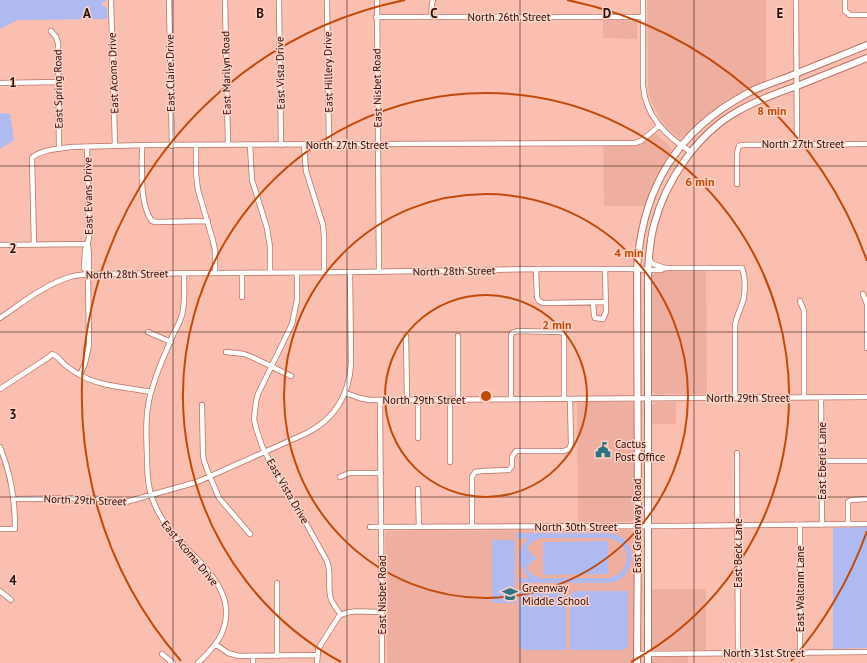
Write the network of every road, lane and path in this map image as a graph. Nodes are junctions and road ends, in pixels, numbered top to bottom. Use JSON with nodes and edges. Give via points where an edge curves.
{"nodes":[{"id":1,"x":111,"y":0,"type":"edge"},
{"id":2,"x":169,"y":0,"type":"edge"},
{"id":3,"x":225,"y":0,"type":"edge"},
{"id":4,"x":279,"y":0,"type":"edge"},
{"id":5,"x":327,"y":0,"type":"edge"},
{"id":6,"x":377,"y":0,"type":"edge"},
{"id":7,"x":433,"y":0,"type":"edge"},
{"id":8,"x":642,"y":0,"type":"edge"},
{"id":9,"x":796,"y":0,"type":"edge"},
{"id":10,"x":845,"y":0,"type":"edge"},
{"id":11,"x":867,"y":15,"type":"edge"},
{"id":12,"x":376,"y":17,"type":"junction"},
{"id":13,"x":431,"y":17,"type":"junction"},
{"id":14,"x":643,"y":17,"type":"junction"},
{"id":15,"x":51,"y":31,"type":"dead end"},
{"id":16,"x":867,"y":45,"type":"edge"},
{"id":17,"x":867,"y":58,"type":"edge"},
{"id":18,"x":797,"y":73,"type":"junction"},
{"id":19,"x":58,"y":82,"type":"junction"},
{"id":20,"x":0,"y":83,"type":"edge"},
{"id":21,"x":797,"y":86,"type":"junction"},
{"id":22,"x":734,"y":102,"type":"junction"},
{"id":23,"x":738,"y":111,"type":"junction"},
{"id":24,"x":659,"y":126,"type":"junction"},
{"id":25,"x":378,"y":144,"type":"junction"},
{"id":26,"x":797,"y":144,"type":"junction"},
{"id":27,"x":867,"y":144,"type":"edge"},
{"id":28,"x":196,"y":145,"type":"junction"},
{"id":29,"x":228,"y":145,"type":"junction"},
{"id":30,"x":250,"y":145,"type":"junction"},
{"id":31,"x":281,"y":145,"type":"junction"},
{"id":32,"x":304,"y":145,"type":"junction"},
{"id":33,"x":329,"y":145,"type":"junction"},
{"id":34,"x":115,"y":146,"type":"junction"},
{"id":35,"x":142,"y":146,"type":"junction"},
{"id":36,"x":172,"y":146,"type":"junction"},
{"id":37,"x":681,"y":146,"type":"junction"},
{"id":38,"x":87,"y":147,"type":"junction"},
{"id":39,"x":59,"y":149,"type":"junction"},
{"id":40,"x":691,"y":152,"type":"junction"},
{"id":41,"x":737,"y":184,"type":"dead end"},
{"id":42,"x":649,"y":202,"type":"junction"},
{"id":43,"x":660,"y":206,"type":"junction"},
{"id":44,"x":208,"y":221,"type":"junction"},
{"id":45,"x":34,"y":244,"type":"junction"},
{"id":46,"x":88,"y":244,"type":"junction"},
{"id":47,"x":0,"y":245,"type":"edge"},
{"id":48,"x":649,"y":259,"type":"junction"},
{"id":49,"x":665,"y":268,"type":"junction"},
{"id":50,"x":536,"y":269,"type":"junction"},
{"id":51,"x":605,"y":269,"type":"junction"},
{"id":52,"x":637,"y":269,"type":"junction"},
{"id":53,"x":648,"y":270,"type":"junction"},
{"id":54,"x":324,"y":272,"type":"junction"},
{"id":55,"x":350,"y":272,"type":"junction"},
{"id":56,"x":379,"y":272,"type":"junction"},
{"id":57,"x":215,"y":273,"type":"junction"},
{"id":58,"x":242,"y":273,"type":"junction"},
{"id":59,"x":270,"y":273,"type":"junction"},
{"id":60,"x":297,"y":273,"type":"junction"},
{"id":61,"x":88,"y":274,"type":"junction"},
{"id":62,"x":184,"y":274,"type":"junction"},
{"id":63,"x":863,"y":294,"type":"dead end"},
{"id":64,"x":242,"y":297,"type":"dead end"},
{"id":65,"x":800,"y":301,"type":"dead end"},
{"id":66,"x":593,"y":302,"type":"junction"},
{"id":67,"x":606,"y":302,"type":"junction"},
{"id":68,"x":637,"y":316,"type":"junction"},
{"id":69,"x":648,"y":317,"type":"junction"},
{"id":70,"x":0,"y":318,"type":"edge"},
{"id":71,"x":148,"y":332,"type":"dead end"},
{"id":72,"x":406,"y":336,"type":"dead end"},
{"id":73,"x":458,"y":336,"type":"dead end"},
{"id":74,"x":171,"y":342,"type":"junction"},
{"id":75,"x":867,"y":348,"type":"edge"},
{"id":76,"x":226,"y":352,"type":"dead end"},
{"id":77,"x":272,"y":366,"type":"junction"},
{"id":78,"x":80,"y":375,"type":"junction"},
{"id":79,"x":291,"y":376,"type":"dead end"},
{"id":80,"x":0,"y":389,"type":"edge"},
{"id":81,"x":151,"y":392,"type":"junction"},
{"id":82,"x":346,"y":393,"type":"junction"},
{"id":83,"x":804,"y":397,"type":"junction"},
{"id":84,"x":821,"y":397,"type":"junction"},
{"id":85,"x":867,"y":397,"type":"edge"},
{"id":86,"x":637,"y":398,"type":"junction"},
{"id":87,"x":648,"y":398,"type":"junction"},
{"id":88,"x":735,"y":398,"type":"junction"},
{"id":89,"x":458,"y":399,"type":"junction"},
{"id":90,"x":511,"y":399,"type":"junction"},
{"id":91,"x":564,"y":399,"type":"junction"},
{"id":92,"x":570,"y":399,"type":"junction"},
{"id":93,"x":380,"y":400,"type":"junction"},
{"id":94,"x":407,"y":400,"type":"junction"},
{"id":95,"x":418,"y":400,"type":"junction"},
{"id":96,"x":450,"y":400,"type":"junction"},
{"id":97,"x":202,"y":405,"type":"dead end"},
{"id":98,"x":418,"y":438,"type":"dead end"},
{"id":99,"x":0,"y":447,"type":"edge"},
{"id":100,"x":265,"y":452,"type":"junction"},
{"id":101,"x":737,"y":453,"type":"dead end"},
{"id":102,"x":822,"y":461,"type":"junction"},
{"id":103,"x":867,"y":461,"type":"edge"},
{"id":104,"x":450,"y":462,"type":"dead end"},
{"id":105,"x":381,"y":473,"type":"junction"},
{"id":106,"x":210,"y":477,"type":"junction"},
{"id":107,"x":340,"y":477,"type":"dead end"},
{"id":108,"x":418,"y":490,"type":"dead end"},
{"id":109,"x":151,"y":496,"type":"junction"},
{"id":110,"x":14,"y":499,"type":"junction"},
{"id":111,"x":867,"y":499,"type":"edge"},
{"id":112,"x":848,"y":524,"type":"junction"},
{"id":113,"x":867,"y":524,"type":"edge"},
{"id":114,"x":800,"y":525,"type":"junction"},
{"id":115,"x":822,"y":525,"type":"junction"},
{"id":116,"x":638,"y":526,"type":"junction"},
{"id":117,"x":648,"y":526,"type":"junction"},
{"id":118,"x":738,"y":526,"type":"junction"},
{"id":119,"x":370,"y":527,"type":"dead end"},
{"id":120,"x":382,"y":527,"type":"junction"},
{"id":121,"x":419,"y":527,"type":"junction"},
{"id":122,"x":472,"y":527,"type":"junction"},
{"id":123,"x":0,"y":529,"type":"edge"},
{"id":124,"x":250,"y":534,"type":"dead end"},
{"id":125,"x":277,"y":583,"type":"dead end"},
{"id":126,"x":0,"y":591,"type":"edge"},
{"id":127,"x":11,"y":600,"type":"dead end"},
{"id":128,"x":382,"y":612,"type":"junction"},
{"id":129,"x":341,"y":616,"type":"junction"},
{"id":130,"x":215,"y":644,"type":"junction"},
{"id":131,"x":867,"y":652,"type":"edge"},
{"id":132,"x":738,"y":653,"type":"junction"},
{"id":133,"x":800,"y":653,"type":"junction"},
{"id":134,"x":162,"y":654,"type":"dead end"},
{"id":135,"x":637,"y":654,"type":"junction"},
{"id":136,"x":648,"y":654,"type":"junction"},
{"id":137,"x":317,"y":655,"type":"junction"},
{"id":138,"x":253,"y":656,"type":"junction"},
{"id":139,"x":277,"y":656,"type":"junction"},
{"id":140,"x":173,"y":663,"type":"edge"},
{"id":141,"x":198,"y":663,"type":"edge"},
{"id":142,"x":253,"y":663,"type":"edge"},
{"id":143,"x":317,"y":663,"type":"edge"},
{"id":144,"x":382,"y":663,"type":"edge"},
{"id":145,"x":637,"y":663,"type":"edge"},
{"id":146,"x":648,"y":663,"type":"edge"}],
"edges":[{"from":1,"to":34,"type":"street","name":"East Acoma Drive"},
{"from":2,"to":36,"type":"street","name":"East Claire Drive"},
{"from":3,"to":29,"type":"street","name":"East Marilyn Road"},
{"from":4,"to":31,"type":"street","name":"East Vista Drive"},
{"from":5,"to":33,"type":"street","name":"East Hillery Drive"},
{"from":6,"to":12,"type":"street","name":"East Nisbet Road"},
{"from":7,"to":13,"type":"street"},
{"from":8,"to":14,"type":"street"},
{"from":9,"to":18,"type":"street"},
{"from":10,"to":11,"type":"street","via":[[845,11],[850,15]]},
{"from":12,"to":13,"type":"street","name":"North 26th Street"},
{"from":12,"to":25,"type":"street","name":"East Nisbet Road"},
{"from":13,"to":14,"type":"street","name":"North 26th Street"},
{"from":14,"to":24,"type":"street","via":[[644,94],[652,116]]},
{"from":15,"to":19,"type":"street","name":"East Spring Road","via":[[58,42]]},
{"from":16,"to":18,"type":"main road","name":"East Greenway Road"},
{"from":17,"to":21,"type":"main road","name":"East Greenway Road"},
{"from":18,"to":21,"type":"street"},
{"from":18,"to":22,"type":"main road","name":"East Greenway Road"},
{"from":19,"to":20,"type":"street"},
{"from":19,"to":39,"type":"street","name":"East Spring Road"},
{"from":21,"to":23,"type":"main road","name":"East Greenway Road"},
{"from":21,"to":26,"type":"street"},
{"from":22,"to":23,"type":"main road"},
{"from":22,"to":37,"type":"main road","name":"East Greenway Road","via":[[707,120]]},
{"from":23,"to":40,"type":"main road","name":"East Greenway Road","via":[[714,128]]},
{"from":24,"to":25,"type":"street","name":"North 27th Street","via":[[635,142]]},
{"from":24,"to":37,"type":"street"},
{"from":25,"to":33,"type":"street","name":"North 27th Street"},
{"from":25,"to":56,"type":"street","name":"East Nisbet Road"},
{"from":26,"to":27,"type":"street","name":"North 27th Street"},
{"from":26,"to":41,"type":"street","name":"North 27th Street","via":[[738,146]]},
{"from":28,"to":29,"type":"street","name":"North 27th Street"},
{"from":28,"to":36,"type":"street","name":"North 27th Street"},
{"from":28,"to":44,"type":"street","via":[[198,190]]},
{"from":29,"to":30,"type":"street","name":"North 27th Street"},
{"from":30,"to":31,"type":"street","name":"North 27th Street"},
{"from":30,"to":59,"type":"street","via":[[252,180],[269,236]]},
{"from":31,"to":32,"type":"street","name":"North 27th Street"},
{"from":32,"to":33,"type":"street","name":"North 27th Street"},
{"from":32,"to":54,"type":"street","via":[[306,171],[323,225]]},
{"from":34,"to":35,"type":"street","name":"North 27th Street"},
{"from":34,"to":38,"type":"street","name":"North 27th Street"},
{"from":35,"to":36,"type":"street","name":"North 27th Street"},
{"from":35,"to":44,"type":"street","via":[[142,186],[150,219],[156,222]]},
{"from":37,"to":40,"type":"street"},
{"from":37,"to":42,"type":"main road","name":"East Greenway Road","via":[[662,174]]},
{"from":38,"to":39,"type":"street","name":"North 27th Street"},
{"from":38,"to":46,"type":"street","name":"East Evans Drive"},
{"from":39,"to":45,"type":"street","name":"North 27th Street","via":[[35,154],[32,158]]},
{"from":40,"to":43,"type":"main road","name":"East Greenway Road","via":[[672,180]]},
{"from":42,"to":43,"type":"main road"},
{"from":42,"to":52,"type":"main road","name":"East Greenway Road","via":[[639,240]]},
{"from":43,"to":48,"type":"main road","name":"East Greenway Road"},
{"from":44,"to":57,"type":"street","via":[[215,250]]},
{"from":45,"to":46,"type":"street"},
{"from":45,"to":47,"type":"street"},
{"from":46,"to":61,"type":"street","name":"East Evans Drive","via":[[84,268]]},
{"from":48,"to":49,"type":"street","name":"North 28th Street","via":[[653,264]]},
{"from":48,"to":53,"type":"main road","name":"East Greenway Road"},
{"from":49,"to":53,"type":"street","name":"North 28th Street"},
{"from":49,"to":88,"type":"street","name":"North 28th Street","via":[[742,268],[744,298],[735,326]]},
{"from":50,"to":51,"type":"street","name":"North 28th Street"},
{"from":50,"to":56,"type":"street","name":"North 28th Street"},
{"from":50,"to":66,"type":"street","via":[[539,302]]},
{"from":51,"to":52,"type":"street","name":"North 28th Street"},
{"from":51,"to":67,"type":"street"},
{"from":52,"to":53,"type":"street","name":"North 28th Street"},
{"from":52,"to":68,"type":"main road","name":"East Greenway Road"},
{"from":53,"to":69,"type":"main road","name":"East Greenway Road"},
{"from":54,"to":55,"type":"street","name":"North 28th Street"},
{"from":54,"to":60,"type":"street","name":"North 28th Street"},
{"from":55,"to":56,"type":"street","name":"North 28th Street"},
{"from":55,"to":82,"type":"street","via":[[351,364]]},
{"from":57,"to":58,"type":"street","name":"North 28th Street"},
{"from":57,"to":62,"type":"street","name":"North 28th Street"},
{"from":58,"to":59,"type":"street","name":"North 28th Street"},
{"from":58,"to":64,"type":"street"},
{"from":59,"to":60,"type":"street","name":"North 28th Street"},
{"from":60,"to":77,"type":"street","name":"East Vista Drive","via":[[294,317]]},
{"from":61,"to":62,"type":"street","name":"North 28th Street"},
{"from":61,"to":70,"type":"street","name":"North 28th Street","via":[[54,284]]},
{"from":61,"to":78,"type":"street","name":"East Evans Drive","via":[[89,345]]},
{"from":62,"to":74,"type":"street","name":"East Acoma Drive","via":[[183,311]]},
{"from":63,"to":75,"type":"street","via":[[867,304]]},
{"from":65,"to":83,"type":"street","via":[[804,312]]},
{"from":66,"to":67,"type":"street"},
{"from":66,"to":67,"type":"street","via":[[595,318],[599,319],[604,317]]},
{"from":68,"to":69,"type":"main road"},
{"from":68,"to":86,"type":"main road","name":"East Greenway Road"},
{"from":69,"to":87,"type":"main road","name":"East Greenway Road"},
{"from":71,"to":74,"type":"street"},
{"from":72,"to":94,"type":"street"},
{"from":73,"to":89,"type":"street"},
{"from":74,"to":81,"type":"street","name":"East Acoma Drive"},
{"from":76,"to":77,"type":"street","via":[[244,354]]},
{"from":77,"to":79,"type":"street"},
{"from":77,"to":100,"type":"street","name":"East Vista Drive","via":[[258,394],[254,412],[256,428]]},
{"from":78,"to":80,"type":"street","via":[[52,354]]},
{"from":78,"to":81,"type":"street","via":[[97,382]]},
{"from":81,"to":109,"type":"street","name":"East Acoma Drive","via":[[146,423]]},
{"from":82,"to":93,"type":"street","name":"North 29th Street","via":[[364,399]]},
{"from":82,"to":100,"type":"street","name":"North 29th Street","via":[[334,412],[318,427]]},
{"from":83,"to":84,"type":"street","name":"North 29th Street"},
{"from":83,"to":88,"type":"street","name":"North 29th Street"},
{"from":84,"to":85,"type":"street","name":"North 29th Street"},
{"from":84,"to":102,"type":"street","name":"East Eberle Lane"},
{"from":86,"to":87,"type":"street","name":"North 29th Street"},
{"from":86,"to":92,"type":"street","name":"North 29th Street"},
{"from":86,"to":116,"type":"main road","name":"East Greenway Road"},
{"from":87,"to":88,"type":"street","name":"North 29th Street"},
{"from":87,"to":117,"type":"main road","name":"East Greenway Road"},
{"from":89,"to":90,"type":"street","name":"North 29th Street"},
{"from":89,"to":96,"type":"street","name":"North 29th Street"},
{"from":90,"to":91,"type":"street","name":"North 29th Street"},
{"from":90,"to":91,"type":"street","via":[[511,336],[517,331],[564,333]]},
{"from":91,"to":92,"type":"street","name":"North 29th Street"},
{"from":92,"to":122,"type":"street","via":[[569,450],[516,451],[509,470],[475,472],[472,477]]},
{"from":93,"to":94,"type":"street","name":"North 29th Street"},
{"from":93,"to":105,"type":"street","name":"East Nisbet Road"},
{"from":94,"to":95,"type":"street","name":"North 29th Street"},
{"from":95,"to":96,"type":"street","name":"North 29th Street"},
{"from":95,"to":98,"type":"street"},
{"from":96,"to":104,"type":"street"},
{"from":97,"to":106,"type":"street","via":[[203,455]]},
{"from":99,"to":110,"type":"street"},
{"from":100,"to":106,"type":"street","name":"North 29th Street"},
{"from":100,"to":129,"type":"street","name":"East Vista Drive","via":[[327,561],[330,568],[330,597]]},
{"from":101,"to":118,"type":"street","name":"East Beck Lane"},
{"from":102,"to":103,"type":"street"},
{"from":102,"to":115,"type":"street","name":"East Eberle Lane"},
{"from":105,"to":107,"type":"street","via":[[349,474]]},
{"from":105,"to":120,"type":"street","name":"East Nisbet Road"},
{"from":106,"to":109,"type":"street","name":"North 29th Street"},
{"from":106,"to":124,"type":"street","via":[[220,498]]},
{"from":108,"to":121,"type":"street"},
{"from":109,"to":110,"type":"street","name":"North 29th Street","via":[[124,502],[89,498]]},
{"from":109,"to":130,"type":"street","name":"East Acoma Drive","via":[[165,524],[219,585],[226,607],[226,620]]},
{"from":110,"to":123,"type":"street","via":[[15,529]]},
{"from":111,"to":112,"type":"street","via":[[848,502]]},
{"from":112,"to":113,"type":"street","name":"North 30th Street"},
{"from":112,"to":115,"type":"street","name":"North 30th Street"},
{"from":114,"to":115,"type":"street","name":"North 30th Street"},
{"from":114,"to":118,"type":"street","name":"North 30th Street"},
{"from":114,"to":133,"type":"street","name":"East Waltann Lane"},
{"from":116,"to":117,"type":"street","name":"North 30th Street"},
{"from":116,"to":122,"type":"street","name":"North 30th Street"},
{"from":116,"to":135,"type":"main road","name":"East Greenway Road"},
{"from":117,"to":118,"type":"street","name":"North 30th Street"},
{"from":117,"to":136,"type":"main road","name":"East Greenway Road"},
{"from":118,"to":132,"type":"street","name":"East Beck Lane"},
{"from":119,"to":120,"type":"street"},
{"from":120,"to":121,"type":"street","name":"North 30th Street"},
{"from":120,"to":128,"type":"street","name":"East Nisbet Road"},
{"from":121,"to":122,"type":"street","name":"North 30th Street"},
{"from":125,"to":139,"type":"street"},
{"from":126,"to":127,"type":"street"},
{"from":128,"to":129,"type":"street","via":[[352,612]]},
{"from":128,"to":144,"type":"street","name":"East Nisbet Road"},
{"from":129,"to":137,"type":"street","via":[[320,646]]},
{"from":130,"to":138,"type":"street","via":[[233,655]]},
{"from":130,"to":141,"type":"street","name":"East Acoma Drive"},
{"from":131,"to":133,"type":"street","name":"North 31st Street"},
{"from":132,"to":133,"type":"street","name":"North 31st Street"},
{"from":132,"to":136,"type":"street","name":"North 31st Street"},
{"from":134,"to":140,"type":"street"},
{"from":135,"to":136,"type":"street","name":"North 31st Street"},
{"from":135,"to":145,"type":"main road","name":"East Greenway Road"},
{"from":136,"to":146,"type":"main road","name":"East Greenway Road"},
{"from":137,"to":139,"type":"street"},
{"from":137,"to":143,"type":"street"},
{"from":138,"to":139,"type":"street"},
{"from":138,"to":142,"type":"street"}]}
